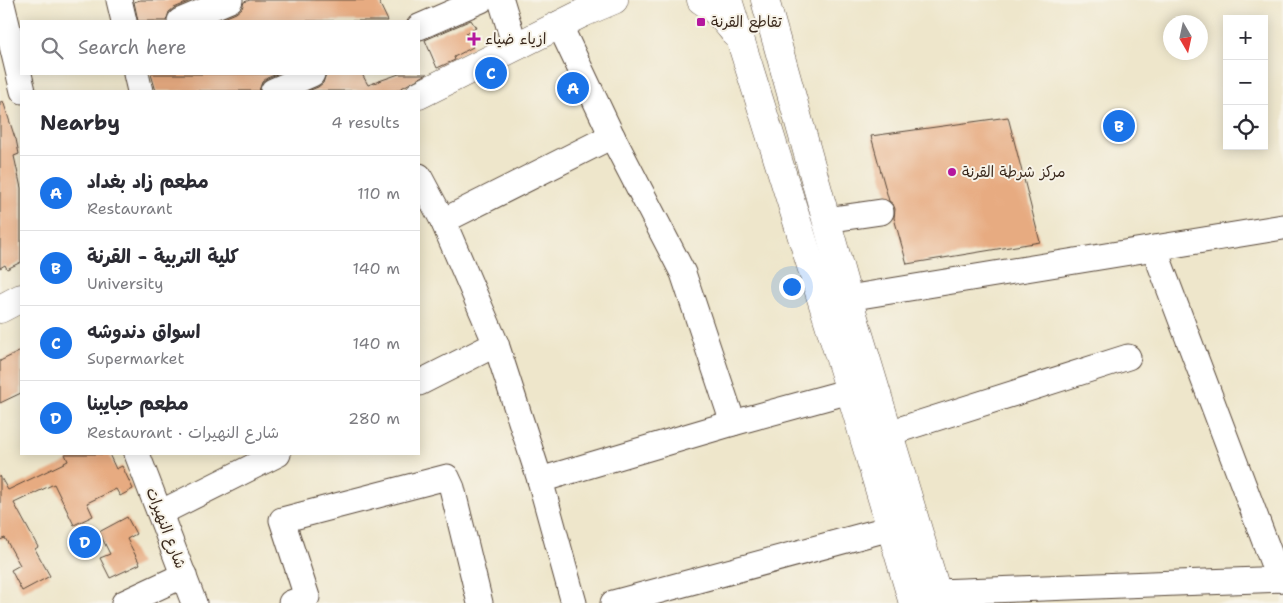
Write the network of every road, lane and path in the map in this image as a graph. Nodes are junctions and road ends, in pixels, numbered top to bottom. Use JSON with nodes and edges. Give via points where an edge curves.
{"nodes":[{"id":1,"x":2,"y":0,"type":"edge"},
{"id":2,"x":119,"y":0,"type":"edge"},
{"id":3,"x":230,"y":0,"type":"edge"},
{"id":4,"x":481,"y":0,"type":"edge"},
{"id":5,"x":501,"y":0,"type":"edge"},
{"id":6,"x":614,"y":0,"type":"edge"},
{"id":7,"x":701,"y":0,"type":"edge"},
{"id":8,"x":728,"y":0,"type":"edge"},
{"id":9,"x":764,"y":0,"type":"edge"},
{"id":10,"x":581,"y":12,"type":"edge"},
{"id":11,"x":773,"y":13,"type":"edge"},
{"id":12,"x":124,"y":20,"type":"edge"},
{"id":13,"x":182,"y":20,"type":"edge"},
{"id":14,"x":420,"y":27,"type":"edge"},
{"id":15,"x":4,"y":33,"type":"edge"},
{"id":16,"x":740,"y":38,"type":"junction"},
{"id":17,"x":515,"y":46,"type":"junction"},
{"id":18,"x":136,"y":75,"type":"edge"},
{"id":19,"x":310,"y":75,"type":"edge"},
{"id":20,"x":22,"y":90,"type":"edge"},
{"id":21,"x":140,"y":90,"type":"edge"},
{"id":22,"x":274,"y":90,"type":"edge"},
{"id":23,"x":420,"y":94,"type":"edge"},
{"id":24,"x":612,"y":136,"type":"junction"},
{"id":25,"x":420,"y":178,"type":"edge"},
{"id":26,"x":881,"y":212,"type":"dead end"},
{"id":27,"x":826,"y":220,"type":"junction"},
{"id":28,"x":443,"y":221,"type":"junction"},
{"id":29,"x":1283,"y":227,"type":"edge"},
{"id":30,"x":1154,"y":248,"type":"junction"},
{"id":31,"x":848,"y":298,"type":"junction"},
{"id":32,"x":20,"y":299,"type":"edge"},
{"id":33,"x":0,"y":309,"type":"edge"},
{"id":34,"x":496,"y":344,"type":"junction"},
{"id":35,"x":1128,"y":358,"type":"dead end"},
{"id":36,"x":420,"y":382,"type":"edge"},
{"id":37,"x":850,"y":391,"type":"junction"},
{"id":38,"x":733,"y":423,"type":"junction"},
{"id":39,"x":889,"y":433,"type":"junction"},
{"id":40,"x":137,"y":455,"type":"edge"},
{"id":41,"x":276,"y":455,"type":"edge"},
{"id":42,"x":540,"y":480,"type":"junction"},
{"id":43,"x":160,"y":513,"type":"junction"},
{"id":44,"x":891,"y":528,"type":"junction"},
{"id":45,"x":184,"y":575,"type":"junction"},
{"id":46,"x":1281,"y":579,"type":"edge"},
{"id":47,"x":939,"y":597,"type":"edge"},
{"id":48,"x":124,"y":603,"type":"edge"},
{"id":49,"x":194,"y":603,"type":"edge"},
{"id":50,"x":291,"y":603,"type":"edge"},
{"id":51,"x":480,"y":603,"type":"edge"},
{"id":52,"x":574,"y":603,"type":"edge"},
{"id":53,"x":613,"y":603,"type":"edge"},
{"id":54,"x":913,"y":603,"type":"edge"}],
"edges":[{"from":1,"to":15,"type":"street"},
{"from":2,"to":12,"type":"street"},
{"from":3,"to":13,"type":"street"},
{"from":4,"to":14,"type":"street"},
{"from":5,"to":17,"type":"street"},
{"from":6,"to":10,"type":"main road"},
{"from":7,"to":16,"type":"main road","via":[[722,16]]},
{"from":8,"to":16,"type":"main road"},
{"from":9,"to":11,"type":"main road"},
{"from":10,"to":17,"type":"main road"},
{"from":10,"to":24,"type":"street"},
{"from":11,"to":27,"type":"main road"},
{"from":15,"to":20,"type":"street"},
{"from":16,"to":37,"type":"main road"},
{"from":17,"to":23,"type":"main road"},
{"from":18,"to":21,"type":"street"},
{"from":19,"to":22,"type":"street"},
{"from":24,"to":28,"type":"street"},
{"from":24,"to":38,"type":"street","via":[[684,273]]},
{"from":25,"to":28,"type":"street"},
{"from":26,"to":27,"type":"street"},
{"from":27,"to":31,"type":"main road"},
{"from":28,"to":34,"type":"street"},
{"from":29,"to":30,"type":"street"},
{"from":30,"to":31,"type":"street"},
{"from":30,"to":46,"type":"street"},
{"from":31,"to":39,"type":"main road"},
{"from":32,"to":33,"type":"main road"},
{"from":34,"to":36,"type":"street"},
{"from":34,"to":42,"type":"street"},
{"from":35,"to":39,"type":"street"},
{"from":37,"to":38,"type":"street"},
{"from":37,"to":44,"type":"main road"},
{"from":38,"to":42,"type":"street"},
{"from":39,"to":47,"type":"main road"},
{"from":40,"to":43,"type":"street","name":"شارع النهيرات"},
{"from":41,"to":43,"type":"street"},
{"from":42,"to":52,"type":"street"},
{"from":43,"to":45,"type":"street","name":"شارع النهيرات"},
{"from":44,"to":53,"type":"street"},
{"from":44,"to":54,"type":"main road"},
{"from":45,"to":48,"type":"street"},
{"from":45,"to":49,"type":"street","name":"شارع النهيرات"},
{"from":46,"to":47,"type":"street"},
{"from":50,"to":51,"type":"street","via":[[307,597],[282,520],[447,477]]}]}
